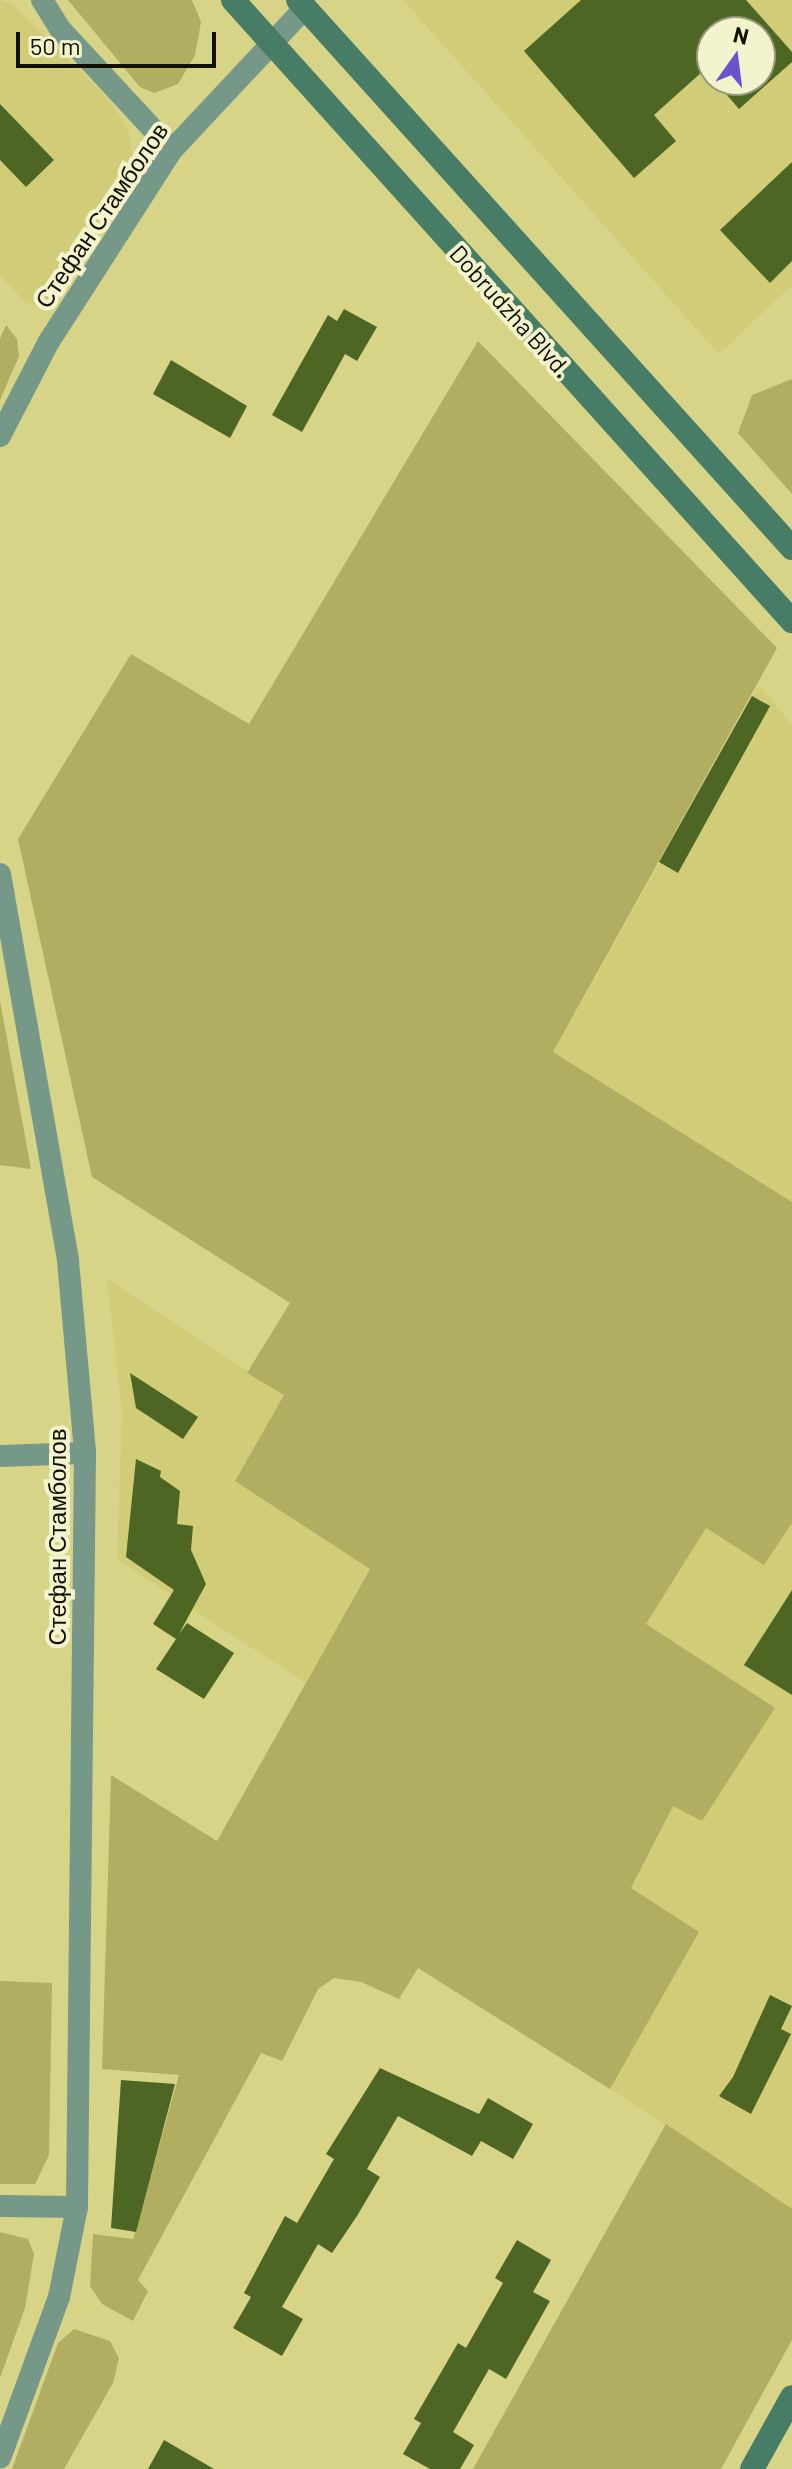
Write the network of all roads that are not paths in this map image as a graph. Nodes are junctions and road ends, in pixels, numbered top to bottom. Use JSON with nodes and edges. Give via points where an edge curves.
{"nodes":[{"id":1,"x":42,"y":0,"type":"edge"},
{"id":2,"x":233,"y":0,"type":"edge"},
{"id":3,"x":305,"y":3,"type":"edge"},
{"id":4,"x":272,"y":42,"type":"junction"},
{"id":5,"x":172,"y":150,"type":"junction"},
{"id":6,"x":0,"y":436,"type":"edge"},
{"id":7,"x":792,"y":548,"type":"edge"},
{"id":8,"x":792,"y":621,"type":"edge"},
{"id":9,"x":0,"y":874,"type":"edge"},
{"id":10,"x":85,"y":1453,"type":"junction"},
{"id":11,"x":0,"y":1456,"type":"edge"},
{"id":12,"x":0,"y":2206,"type":"edge"},
{"id":13,"x":77,"y":2207,"type":"junction"},
{"id":14,"x":792,"y":2397,"type":"edge"},
{"id":15,"x":0,"y":2458,"type":"edge"},
{"id":16,"x":752,"y":2469,"type":"edge"}],
"edges":[{"from":1,"to":5,"type":"street","via":[[61,30]]},
{"from":2,"to":4,"type":"main road","name":"Dobrudzha Blvd."},
{"from":3,"to":4,"type":"street","name":"Стефан Стамболов"},
{"from":3,"to":7,"type":"main road","name":"Dobrudzha Blvd."},
{"from":4,"to":5,"type":"street","name":"Стефан Стамболов"},
{"from":4,"to":8,"type":"main road","name":"Dobrudzha Blvd."},
{"from":5,"to":6,"type":"street","name":"Стефан Стамболов","via":[[48,343]]},
{"from":9,"to":10,"type":"street","name":"Стефан Стамболов","via":[[68,1261]]},
{"from":10,"to":11,"type":"street"},
{"from":10,"to":13,"type":"street","name":"Стефан Стамболов"},
{"from":12,"to":13,"type":"street"},
{"from":13,"to":15,"type":"street","name":"Стефан Стамболов","via":[[59,2297]]},
{"from":14,"to":16,"type":"main road"}]}
